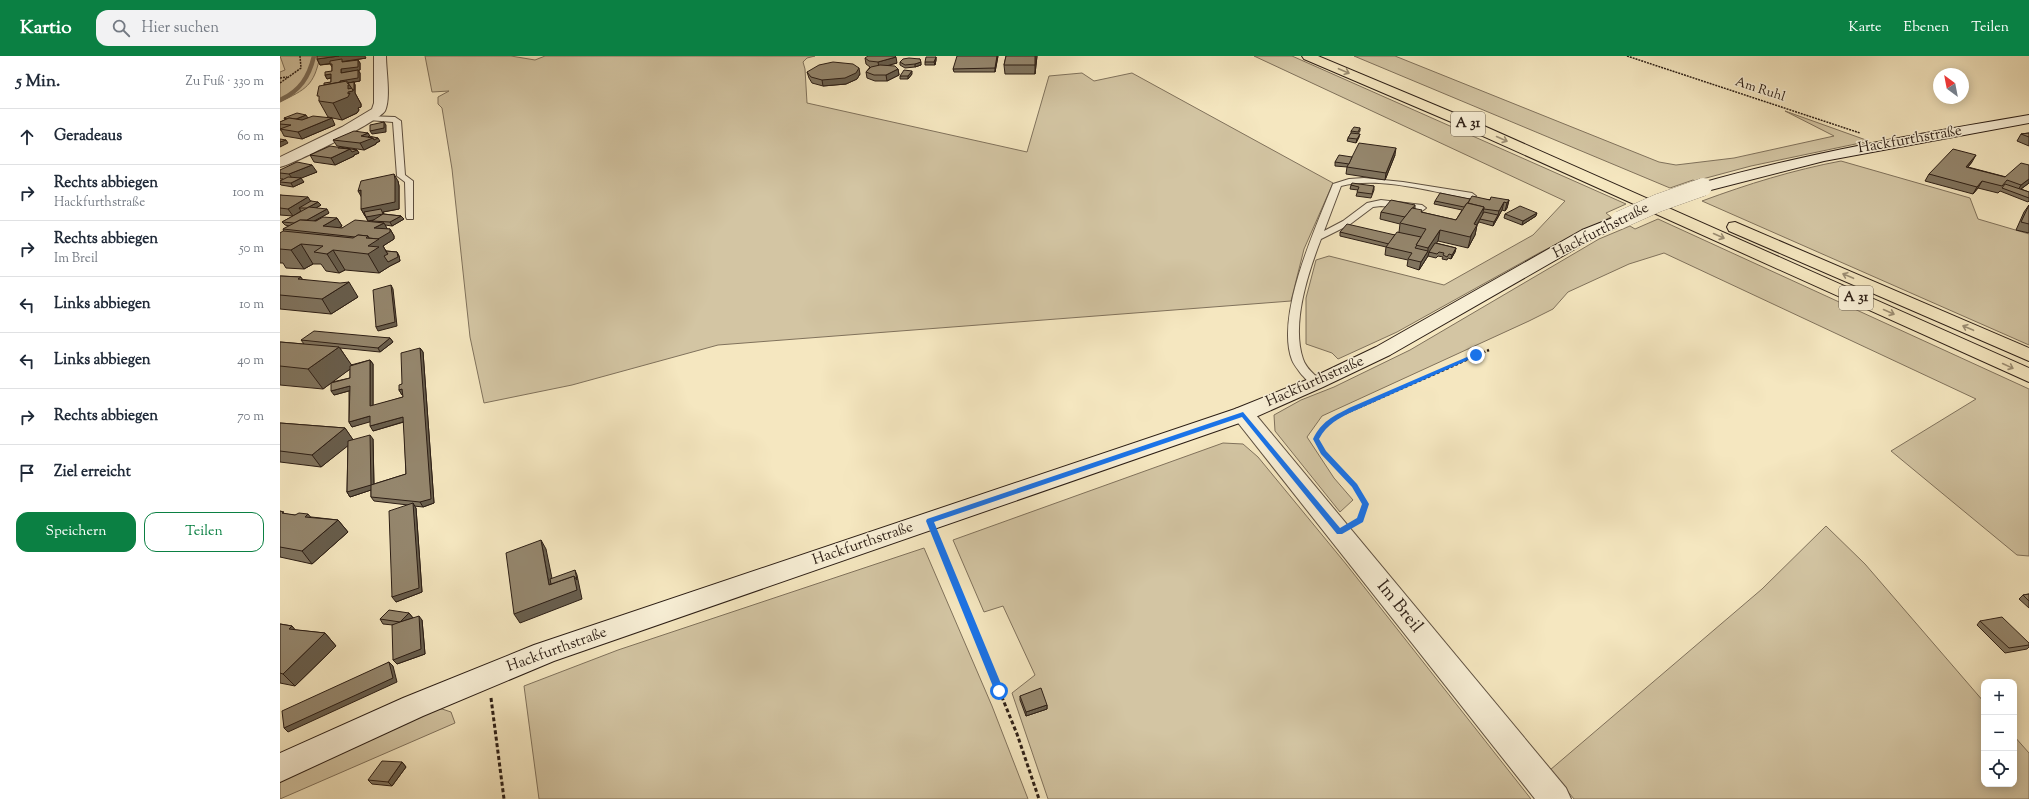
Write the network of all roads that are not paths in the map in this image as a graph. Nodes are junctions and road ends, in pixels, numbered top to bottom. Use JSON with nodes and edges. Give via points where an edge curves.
{"nodes":[{"id":1,"x":380,"y":56,"type":"edge"},
{"id":2,"x":1308,"y":56,"type":"edge"},
{"id":3,"x":1336,"y":56,"type":"edge"},
{"id":4,"x":369,"y":118,"type":"junction"},
{"id":5,"x":2029,"y":119,"type":"edge"},
{"id":6,"x":1567,"y":154,"type":"dead end"},
{"id":7,"x":280,"y":163,"type":"edge"},
{"id":8,"x":1648,"y":189,"type":"dead end"},
{"id":9,"x":1472,"y":196,"type":"edge"},
{"id":10,"x":1422,"y":208,"type":"edge"},
{"id":11,"x":410,"y":217,"type":"dead end"},
{"id":12,"x":1316,"y":238,"type":"junction"},
{"id":13,"x":2029,"y":355,"type":"edge"},
{"id":14,"x":2029,"y":376,"type":"edge"},
{"id":15,"x":1316,"y":383,"type":"junction"},
{"id":16,"x":1243,"y":414,"type":"junction"},
{"id":17,"x":280,"y":768,"type":"edge"},
{"id":18,"x":1555,"y":799,"type":"edge"}],
"edges":[{"from":1,"to":4,"type":"street","via":[[381,103],[378,111]]},
{"from":2,"to":14,"type":"highway","number":"A 31","one_way":true,"via":[[1461,121]]},
{"from":3,"to":6,"type":"highway","number":"A 31"},
{"from":4,"to":7,"type":"street"},
{"from":4,"to":11,"type":"lane","via":[[385,117],[397,121],[401,176],[409,182]]},
{"from":5,"to":15,"type":"street","name":"Hackfurthstraße","bridge":true,"via":[[1769,168],[1658,203],[1588,234],[1383,351]]},
{"from":13,"to":8,"type":"highway","number":"A 31","one_way":true},
{"from":9,"to":12,"type":"lane","via":[[1372,181],[1343,181],[1337,184]]},
{"from":10,"to":12,"type":"lane","via":[[1370,205],[1346,223]]},
{"from":12,"to":15,"type":"lane","via":[[1298,299],[1294,334],[1297,360]]},
{"from":15,"to":16,"type":"street","name":"Hackfurthstraße"},
{"from":16,"to":17,"type":"street","name":"Hackfurthstraße","via":[[544,653],[413,707]]},
{"from":16,"to":18,"type":"street","name":"Im Breil"}]}
